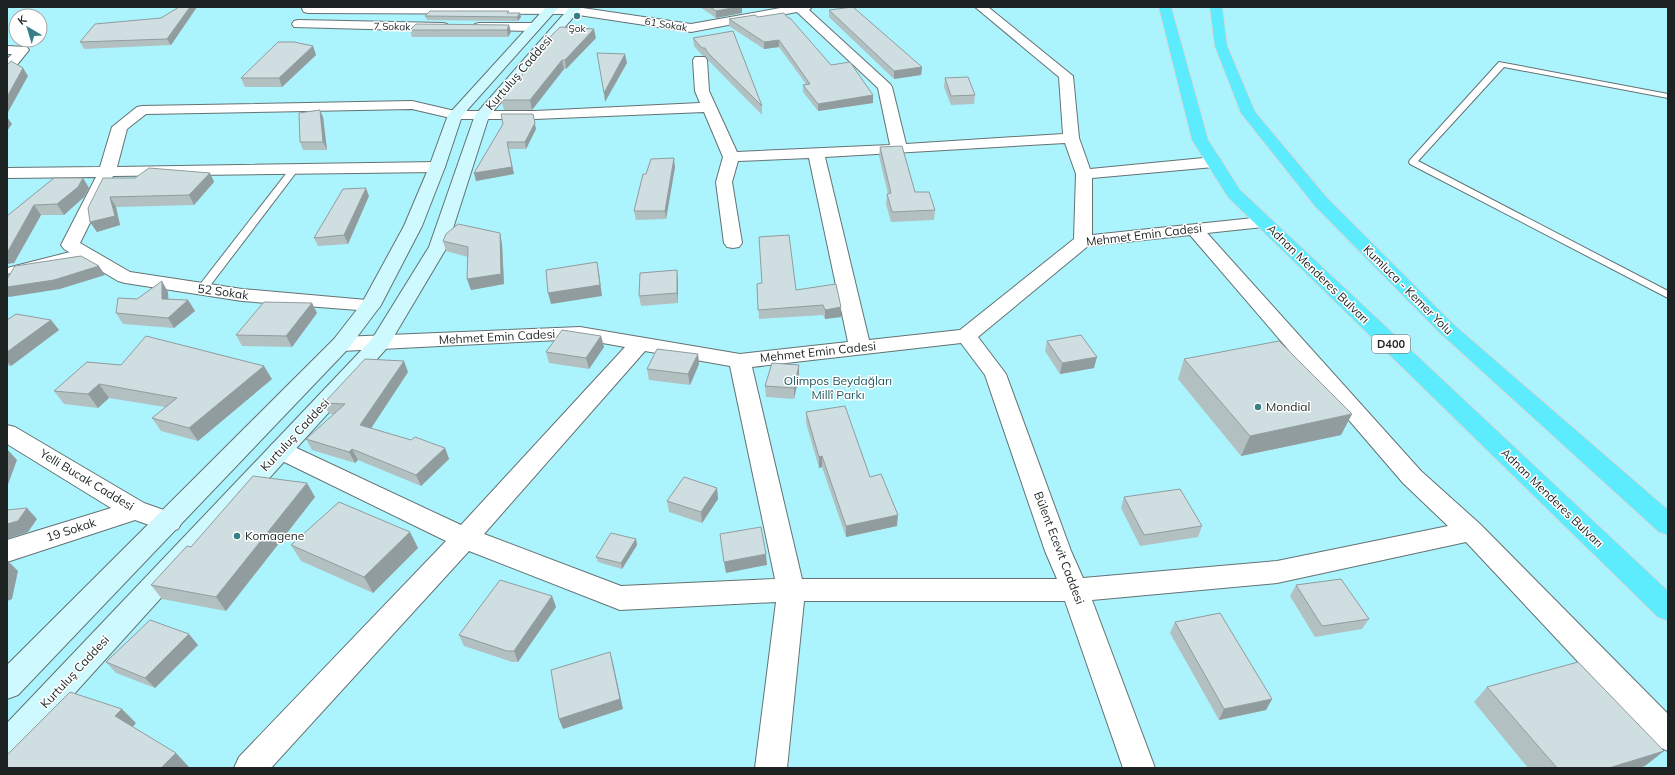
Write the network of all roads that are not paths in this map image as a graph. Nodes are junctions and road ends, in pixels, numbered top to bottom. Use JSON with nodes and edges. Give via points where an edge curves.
{"nodes":[{"id":1,"x":981,"y":7,"type":"edge"},
{"id":2,"x":1165,"y":7,"type":"edge"},
{"id":3,"x":1216,"y":7,"type":"edge"},
{"id":4,"x":803,"y":8,"type":"edge"},
{"id":5,"x":308,"y":9,"type":"dead end"},
{"id":6,"x":560,"y":9,"type":"edge"},
{"id":7,"x":432,"y":10,"type":"junction"},
{"id":8,"x":298,"y":24,"type":"dead end"},
{"id":9,"x":427,"y":27,"type":"junction"},
{"id":10,"x":534,"y":27,"type":"junction"},
{"id":11,"x":7,"y":50,"type":"edge"},
{"id":12,"x":700,"y":60,"type":"dead end"},
{"id":13,"x":7,"y":68,"type":"edge"},
{"id":14,"x":1668,"y":96,"type":"edge"},
{"id":15,"x":709,"y":107,"type":"junction"},
{"id":16,"x":455,"y":115,"type":"junction"},
{"id":17,"x":482,"y":115,"type":"junction"},
{"id":18,"x":1071,"y":138,"type":"junction"},
{"id":19,"x":899,"y":149,"type":"junction"},
{"id":20,"x":816,"y":154,"type":"junction"},
{"id":21,"x":731,"y":157,"type":"junction"},
{"id":22,"x":1214,"y":162,"type":"junction"},
{"id":23,"x":437,"y":167,"type":"junction"},
{"id":24,"x":295,"y":168,"type":"junction"},
{"id":25,"x":108,"y":172,"type":"junction"},
{"id":26,"x":7,"y":173,"type":"edge"},
{"id":27,"x":1084,"y":174,"type":"junction"},
{"id":28,"x":1263,"y":222,"type":"junction"},
{"id":29,"x":1194,"y":229,"type":"junction"},
{"id":30,"x":1083,"y":241,"type":"junction"},
{"id":31,"x":733,"y":243,"type":"dead end"},
{"id":32,"x":76,"y":248,"type":"junction"},
{"id":33,"x":7,"y":271,"type":"edge"},
{"id":34,"x":202,"y":289,"type":"junction"},
{"id":35,"x":1668,"y":295,"type":"edge"},
{"id":36,"x":371,"y":305,"type":"junction"},
{"id":37,"x":966,"y":336,"type":"junction"},
{"id":38,"x":380,"y":343,"type":"junction"},
{"id":39,"x":341,"y":344,"type":"junction"},
{"id":40,"x":640,"y":344,"type":"junction"},
{"id":41,"x":860,"y":348,"type":"junction"},
{"id":42,"x":740,"y":361,"type":"junction"},
{"id":43,"x":7,"y":432,"type":"edge"},
{"id":44,"x":280,"y":450,"type":"junction"},
{"id":45,"x":135,"y":510,"type":"junction"},
{"id":46,"x":169,"y":522,"type":"junction"},
{"id":47,"x":1668,"y":525,"type":"edge"},
{"id":48,"x":1471,"y":531,"type":"junction"},
{"id":49,"x":465,"y":538,"type":"junction"},
{"id":50,"x":7,"y":551,"type":"edge"},
{"id":51,"x":791,"y":590,"type":"junction"},
{"id":52,"x":1075,"y":590,"type":"junction"},
{"id":53,"x":1668,"y":609,"type":"edge"},
{"id":54,"x":7,"y":685,"type":"edge"},
{"id":55,"x":1668,"y":736,"type":"edge"},
{"id":56,"x":7,"y":745,"type":"edge"},
{"id":57,"x":250,"y":768,"type":"edge"},
{"id":58,"x":772,"y":768,"type":"edge"},
{"id":59,"x":1139,"y":768,"type":"edge"}],
"edges":[{"from":1,"to":18,"type":"street","via":[[1066,76]]},
{"from":2,"to":22,"type":"highway","name":"Adnan Menderes Bulvarı","number":"D400","via":[[1200,140]]},
{"from":3,"to":47,"type":"highway","name":"Kumluca - Kemer Yolu","via":[[1221,46],[1248,113],[1321,202],[1446,328]]},
{"from":4,"to":6,"type":"street","name":"61 Sokak","via":[[691,28]]},
{"from":4,"to":19,"type":"street","via":[[886,87]]},
{"from":5,"to":7,"type":"street","name":"61 Sokak"},
{"from":6,"to":7,"type":"street","name":"61 Sokak"},
{"from":6,"to":10,"type":"street","name":"Kurtuluş Caddesi"},
{"from":6,"to":17,"type":"street","name":"Kurtuluş Caddesi"},
{"from":7,"to":9,"type":"street"},
{"from":8,"to":9,"type":"street","name":"7 Sokak"},
{"from":9,"to":10,"type":"street","name":"7 Sokak"},
{"from":10,"to":16,"type":"street","name":"Kurtuluş Caddesi"},
{"from":11,"to":13,"type":"street","via":[[22,50]]},
{"from":12,"to":15,"type":"street","via":[[702,91]]},
{"from":14,"to":35,"type":"lane","via":[[1502,64],[1413,162]]},
{"from":15,"to":17,"type":"street"},
{"from":15,"to":21,"type":"street"},
{"from":16,"to":17,"type":"street"},
{"from":16,"to":23,"type":"street","name":"Kurtuluş Caddesi"},
{"from":16,"to":25,"type":"street","via":[[412,105],[142,110],[120,126]]},
{"from":17,"to":38,"type":"street","name":"Kurtuluş Caddesi","via":[[438,247]]},
{"from":18,"to":19,"type":"street"},
{"from":18,"to":27,"type":"street"},
{"from":19,"to":20,"type":"street"},
{"from":20,"to":21,"type":"street"},
{"from":20,"to":41,"type":"street"},
{"from":21,"to":31,"type":"street","via":[[724,182]]},
{"from":22,"to":27,"type":"street"},
{"from":22,"to":28,"type":"highway","name":"Adnan Menderes Bulvarı","number":"D400","via":[[1234,193]]},
{"from":23,"to":24,"type":"street"},
{"from":23,"to":36,"type":"street","name":"Kurtuluş Caddesi","via":[[413,226]]},
{"from":24,"to":25,"type":"street"},
{"from":24,"to":34,"type":"lane"},
{"from":25,"to":26,"type":"street"},
{"from":25,"to":32,"type":"street"},
{"from":27,"to":30,"type":"street"},
{"from":28,"to":29,"type":"street","name":"Mehmet Emin Cadesi"},
{"from":28,"to":53,"type":"highway","name":"Adnan Menderes Bulvarı","number":"D400"},
{"from":29,"to":30,"type":"street","name":"Mehmet Emin Cadesi"},
{"from":29,"to":48,"type":"street","via":[[1412,477]]},
{"from":30,"to":37,"type":"street","name":"Mehmet Emin Cadesi"},
{"from":32,"to":33,"type":"lane"},
{"from":32,"to":34,"type":"street","name":"52 Sokak","via":[[125,277]]},
{"from":34,"to":36,"type":"street","name":"52 Sokak","via":[[242,295]]},
{"from":36,"to":39,"type":"street","name":"Kurtuluş Caddesi"},
{"from":37,"to":41,"type":"street","name":"Mehmet Emin Cadesi"},
{"from":37,"to":52,"type":"street","name":"Bülent Ecevit Caddesi","via":[[995,374],[1058,551]]},
{"from":38,"to":39,"type":"street","name":"Mehmet Emin Cadesi"},
{"from":38,"to":40,"type":"street","name":"Mehmet Emin Cadesi","via":[[580,333]]},
{"from":38,"to":44,"type":"street","name":"Kurtuluş Caddesi"},
{"from":39,"to":46,"type":"street","name":"Kurtuluş Caddesi"},
{"from":40,"to":42,"type":"street","name":"Mehmet Emin Cadesi"},
{"from":40,"to":49,"type":"street"},
{"from":41,"to":42,"type":"street","name":"Mehmet Emin Cadesi"},
{"from":42,"to":51,"type":"street"},
{"from":43,"to":45,"type":"street","name":"Yelli Bucak Caddesi"},
{"from":44,"to":49,"type":"street"},
{"from":44,"to":56,"type":"street","name":"Kurtuluş Caddesi"},
{"from":45,"to":46,"type":"street","name":"Yelli Bucak Caddesi"},
{"from":45,"to":50,"type":"street","name":"19 Sokak"},
{"from":46,"to":54,"type":"street","name":"Kurtuluş Caddesi"},
{"from":48,"to":52,"type":"street","via":[[1277,572]]},
{"from":48,"to":55,"type":"street"},
{"from":49,"to":51,"type":"street","via":[[620,598]]},
{"from":49,"to":57,"type":"street"},
{"from":51,"to":52,"type":"street"},
{"from":51,"to":58,"type":"street"},
{"from":52,"to":59,"type":"street","name":"Bülent Ecevit Caddesi"}]}
